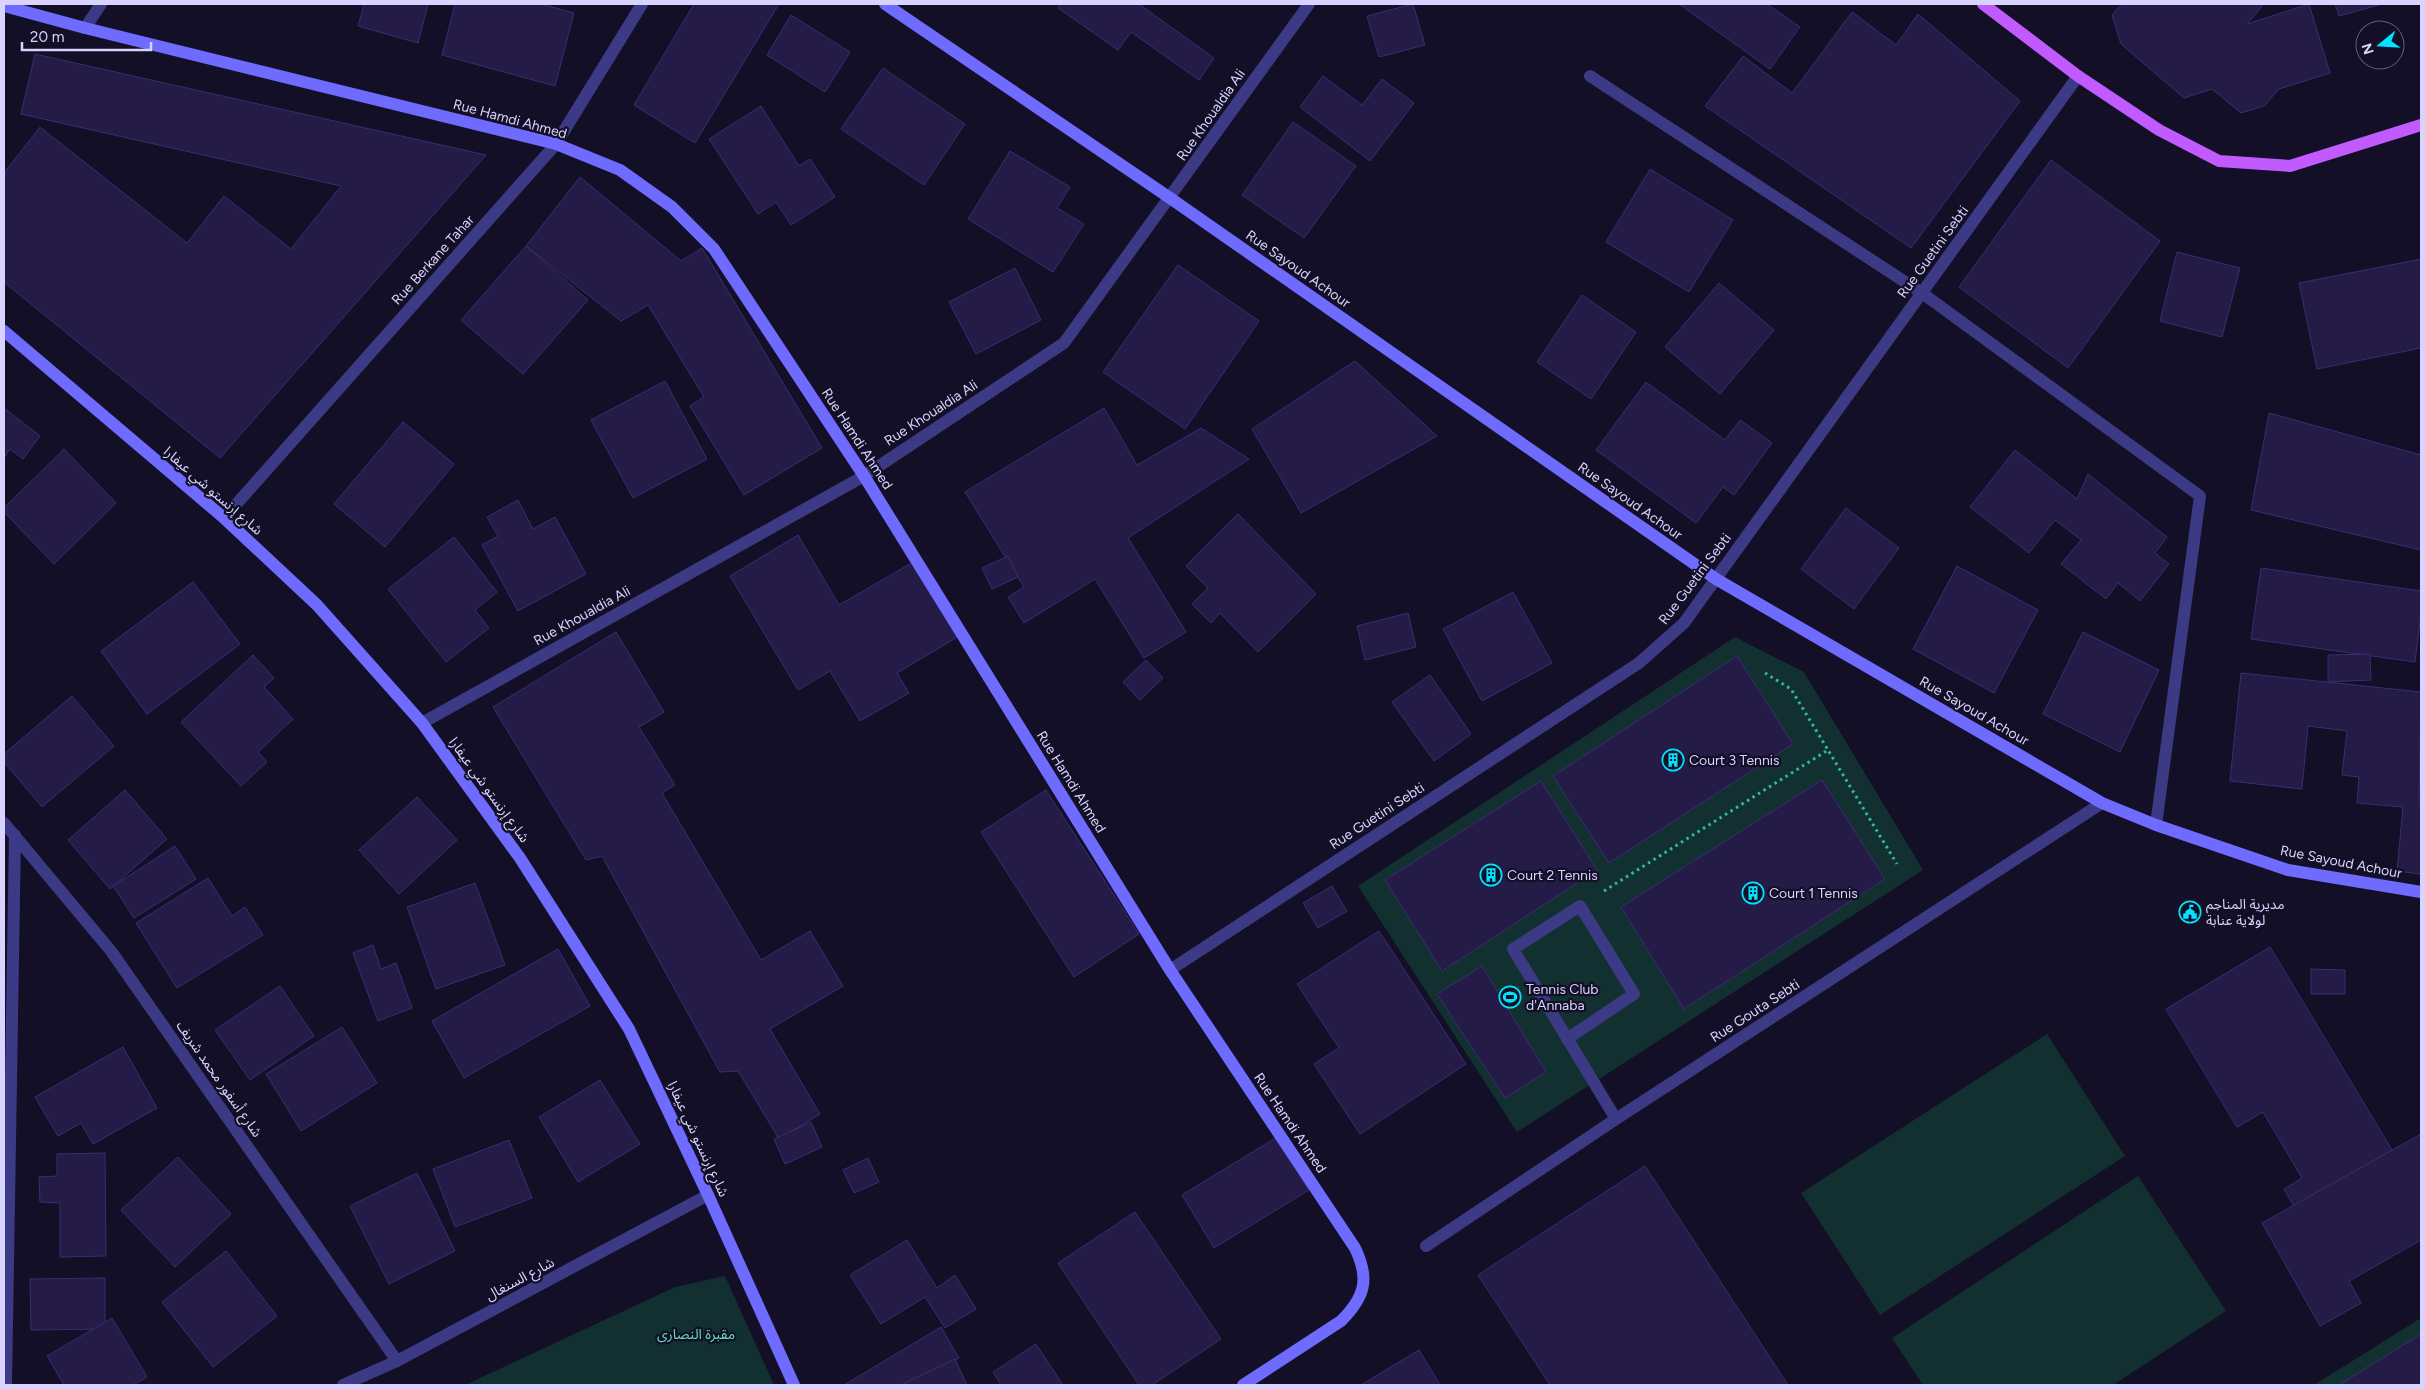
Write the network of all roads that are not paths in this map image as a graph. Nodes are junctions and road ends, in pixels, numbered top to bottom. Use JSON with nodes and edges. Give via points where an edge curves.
{"nodes":[{"id":1,"x":101,"y":4,"type":"edge"},
{"id":2,"x":642,"y":4,"type":"edge"},
{"id":3,"x":886,"y":4,"type":"edge"},
{"id":4,"x":1309,"y":4,"type":"edge"},
{"id":5,"x":1982,"y":4,"type":"edge"},
{"id":6,"x":4,"y":6,"type":"edge"},
{"id":7,"x":85,"y":28,"type":"junction"},
{"id":8,"x":1590,"y":76,"type":"dead end"},
{"id":9,"x":2078,"y":76,"type":"junction"},
{"id":10,"x":2421,"y":125,"type":"edge"},
{"id":11,"x":556,"y":144,"type":"junction"},
{"id":12,"x":1170,"y":198,"type":"junction"},
{"id":13,"x":1922,"y":293,"type":"junction"},
{"id":14,"x":4,"y":331,"type":"edge"},
{"id":15,"x":864,"y":476,"type":"junction"},
{"id":16,"x":224,"y":518,"type":"junction"},
{"id":17,"x":1716,"y":580,"type":"junction"},
{"id":18,"x":422,"y":723,"type":"junction"},
{"id":19,"x":2102,"y":803,"type":"junction"},
{"id":20,"x":4,"y":823,"type":"edge"},
{"id":21,"x":2156,"y":825,"type":"junction"},
{"id":22,"x":15,"y":835,"type":"junction"},
{"id":23,"x":2421,"y":892,"type":"edge"},
{"id":24,"x":1170,"y":970,"type":"junction"},
{"id":25,"x":1567,"y":1039,"type":"junction"},
{"id":26,"x":1616,"y":1119,"type":"junction"},
{"id":27,"x":708,"y":1195,"type":"junction"},
{"id":28,"x":1426,"y":1246,"type":"dead end"},
{"id":29,"x":397,"y":1361,"type":"junction"},
{"id":30,"x":6,"y":1385,"type":"edge"},
{"id":31,"x":344,"y":1385,"type":"edge"},
{"id":32,"x":794,"y":1385,"type":"edge"},
{"id":33,"x":1243,"y":1385,"type":"edge"}],
"edges":[{"from":1,"to":7,"type":"street"},
{"from":2,"to":11,"type":"street","name":"Rue Berkane Tahar"},
{"from":3,"to":12,"type":"main road","name":"Rue Sayoud Achour"},
{"from":4,"to":12,"type":"street","name":"Rue Khoualdia Ali"},
{"from":5,"to":9,"type":"main road"},
{"from":6,"to":7,"type":"main road","name":"Rue Hamdi Ahmed"},
{"from":7,"to":11,"type":"main road","name":"Rue Hamdi Ahmed"},
{"from":8,"to":13,"type":"street"},
{"from":9,"to":10,"type":"main road","via":[[2159,130],[2219,160],[2290,166]]},
{"from":9,"to":13,"type":"street","name":"Rue Guetini Sebti"},
{"from":11,"to":15,"type":"main road","name":"Rue Hamdi Ahmed","via":[[620,170],[672,206],[714,249]]},
{"from":11,"to":16,"type":"street","name":"Rue Berkane Tahar"},
{"from":12,"to":15,"type":"street","name":"Rue Khoualdia Ali","via":[[1064,343]]},
{"from":12,"to":17,"type":"main road","name":"Rue Sayoud Achour"},
{"from":13,"to":17,"type":"street","name":"Rue Guetini Sebti"},
{"from":13,"to":21,"type":"street","via":[[2200,496]]},
{"from":14,"to":16,"type":"main road","name":"شارع إرنستو شي عيفارا"},
{"from":15,"to":18,"type":"street","name":"Rue Khoualdia Ali"},
{"from":15,"to":24,"type":"main road","name":"Rue Hamdi Ahmed"},
{"from":16,"to":18,"type":"main road","name":"شارع إرنستو شي عيفارا","via":[[317,605]]},
{"from":17,"to":19,"type":"main road","name":"Rue Sayoud Achour"},
{"from":17,"to":24,"type":"street","name":"Rue Guetini Sebti","via":[[1684,624],[1640,663]]},
{"from":18,"to":27,"type":"main road","name":"شارع إرنستو شي عيفارا","via":[[520,858],[629,1029]]},
{"from":19,"to":21,"type":"main road","name":"Rue Sayoud Achour"},
{"from":19,"to":26,"type":"street","name":"Rue Gouta Sebti"},
{"from":20,"to":22,"type":"street","name":"شارع أسفور محمد شريف"},
{"from":21,"to":23,"type":"main road","name":"Rue Sayoud Achour","via":[[2288,870]]},
{"from":22,"to":29,"type":"street","name":"شارع أسفور محمد شريف","via":[[111,952]]},
{"from":22,"to":30,"type":"street"},
{"from":24,"to":33,"type":"main road","name":"Rue Hamdi Ahmed","via":[[1362,1262],[1362,1294],[1354,1309],[1341,1321]]},
{"from":25,"to":25,"type":"street","via":[[1513,949],[1580,906],[1634,994]]},
{"from":25,"to":26,"type":"street"},
{"from":26,"to":28,"type":"street","name":"Rue Gouta Sebti"},
{"from":27,"to":29,"type":"street","name":"شارع السنغال"},
{"from":27,"to":32,"type":"main road","name":"شارع إرنستو شي عيفارا"},
{"from":29,"to":31,"type":"street","name":"شارع السنغال"}]}
